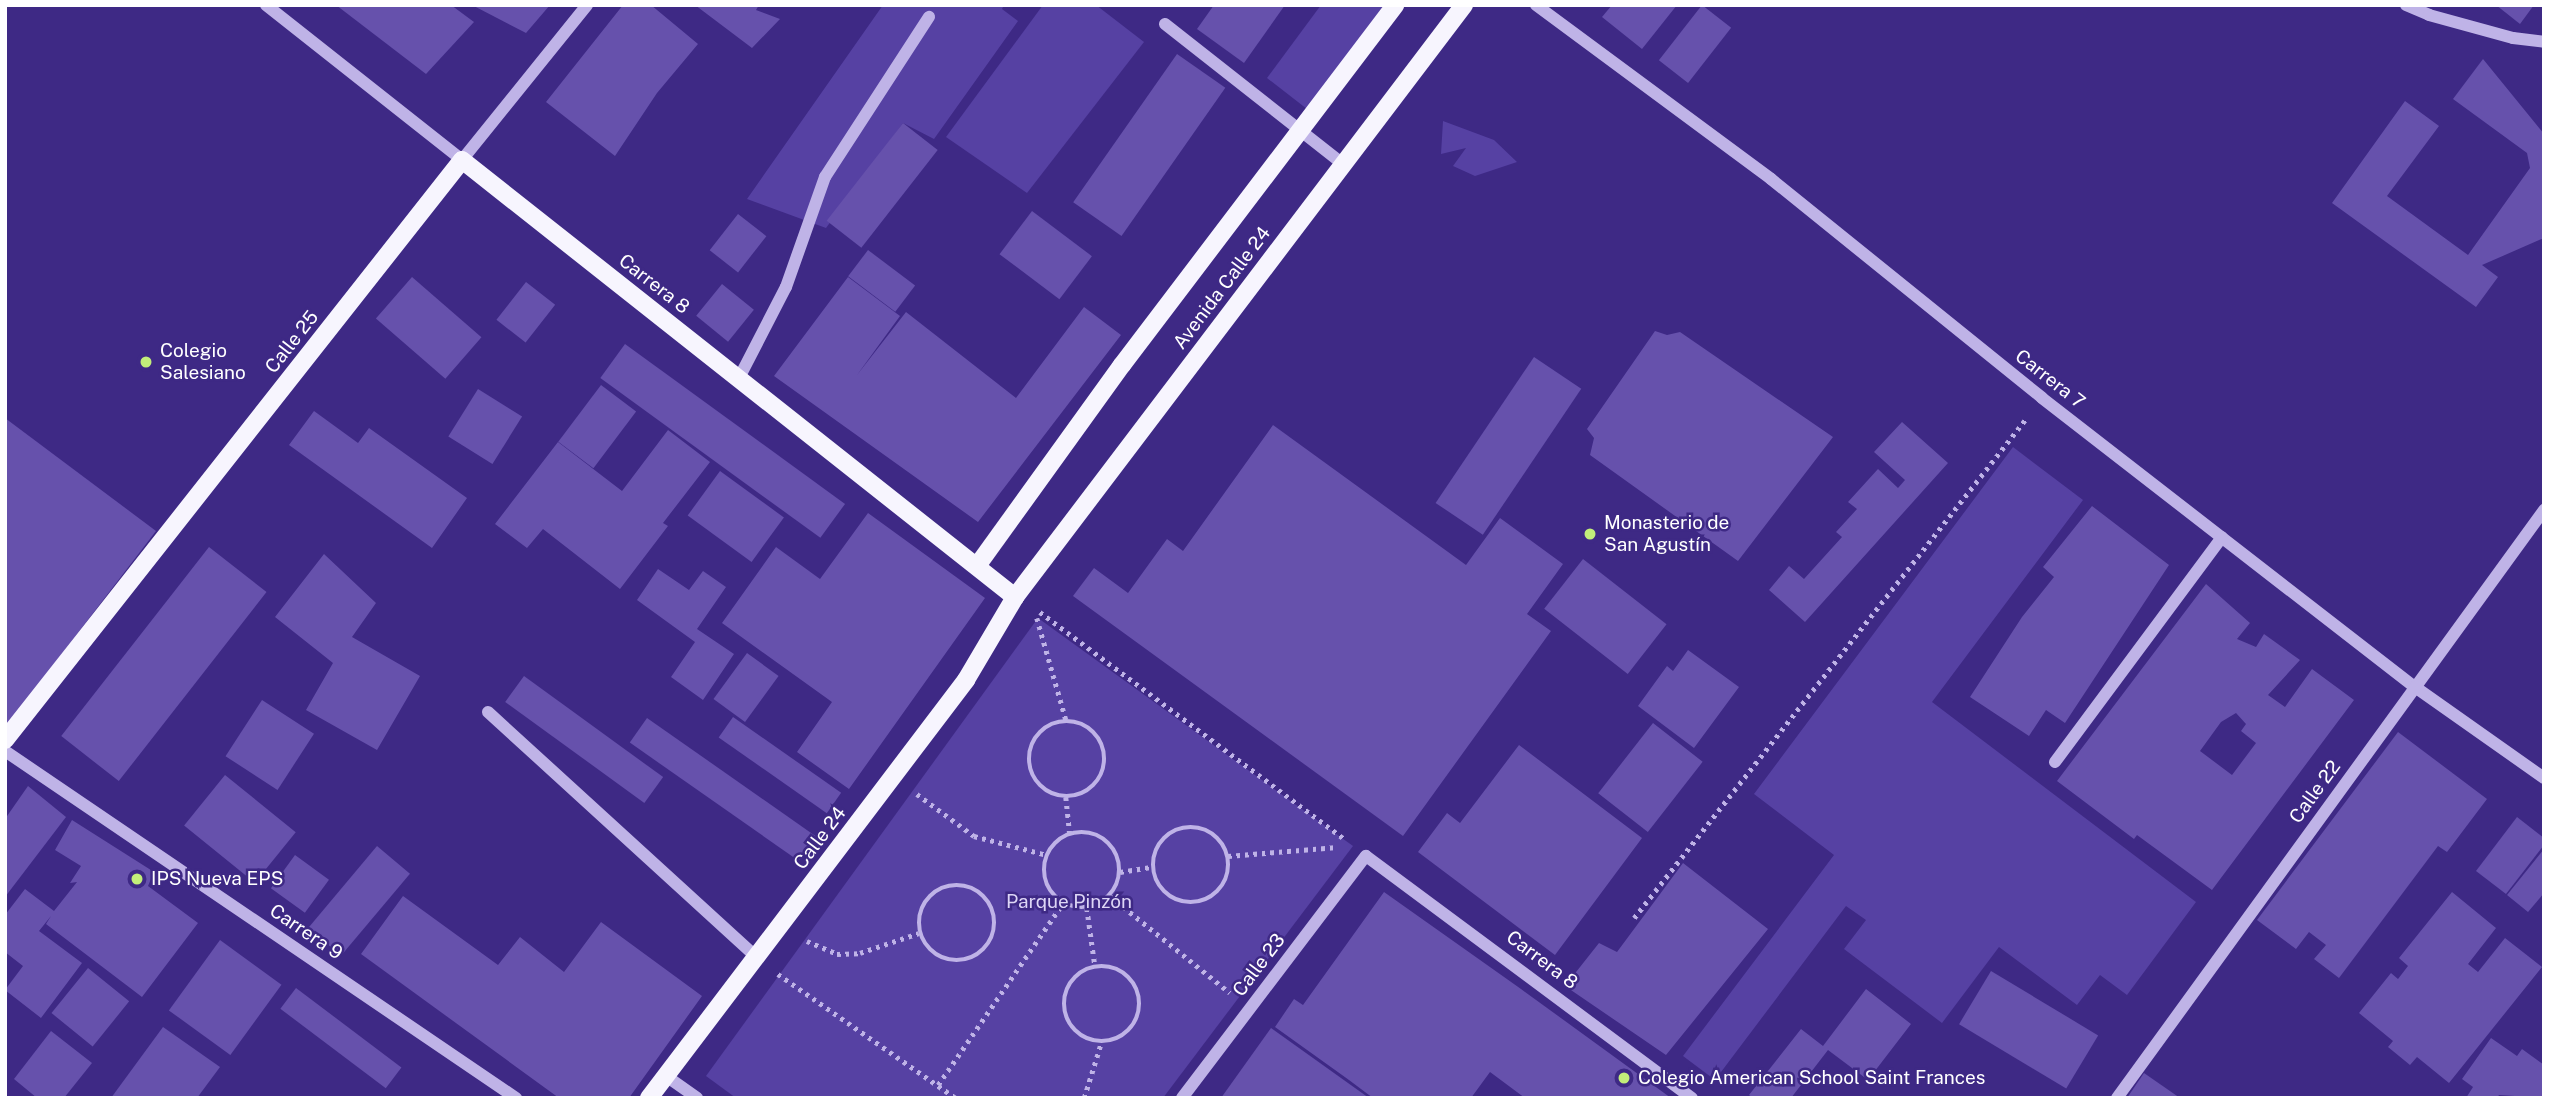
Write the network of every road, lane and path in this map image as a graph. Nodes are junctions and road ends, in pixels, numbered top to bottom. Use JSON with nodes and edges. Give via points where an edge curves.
{"nodes":[{"id":1,"x":266,"y":5,"type":"edge"},
{"id":2,"x":587,"y":5,"type":"edge"},
{"id":3,"x":1395,"y":5,"type":"edge"},
{"id":4,"x":1464,"y":5,"type":"edge"},
{"id":5,"x":1536,"y":5,"type":"edge"},
{"id":6,"x":2406,"y":5,"type":"edge"},
{"id":7,"x":929,"y":17,"type":"dead end"},
{"id":8,"x":1165,"y":24,"type":"dead end"},
{"id":9,"x":2544,"y":42,"type":"edge"},
{"id":10,"x":1300,"y":131,"type":"junction"},
{"id":11,"x":462,"y":160,"type":"junction"},
{"id":12,"x":1343,"y":164,"type":"junction"},
{"id":13,"x":739,"y":378,"type":"junction"},
{"id":14,"x":2042,"y":398,"type":"junction"},
{"id":15,"x":2544,"y":510,"type":"edge"},
{"id":16,"x":2222,"y":537,"type":"junction"},
{"id":17,"x":977,"y":566,"type":"junction"},
{"id":18,"x":1015,"y":597,"type":"junction"},
{"id":19,"x":2415,"y":687,"type":"junction"},
{"id":20,"x":488,"y":712,"type":"dead end"},
{"id":21,"x":1066,"y":721,"type":"junction"},
{"id":22,"x":5,"y":740,"type":"edge"},
{"id":23,"x":5,"y":751,"type":"edge"},
{"id":24,"x":2055,"y":762,"type":"dead end"},
{"id":25,"x":893,"y":777,"type":"junction"},
{"id":26,"x":2544,"y":778,"type":"edge"},
{"id":27,"x":1066,"y":797,"type":"junction"},
{"id":28,"x":1070,"y":834,"type":"junction"},
{"id":29,"x":1353,"y":846,"type":"junction"},
{"id":30,"x":1047,"y":855,"type":"junction"},
{"id":31,"x":1228,"y":856,"type":"junction"},
{"id":32,"x":1366,"y":856,"type":"junction"},
{"id":33,"x":1153,"y":867,"type":"junction"},
{"id":34,"x":1120,"y":872,"type":"junction"},
{"id":35,"x":1110,"y":896,"type":"junction"},
{"id":36,"x":1063,"y":903,"type":"junction"},
{"id":37,"x":1087,"y":908,"type":"junction"},
{"id":38,"x":1633,"y":918,"type":"dead end"},
{"id":39,"x":781,"y":925,"type":"junction"},
{"id":40,"x":919,"y":933,"type":"junction"},
{"id":41,"x":757,"y":957,"type":"junction"},
{"id":42,"x":1095,"y":966,"type":"junction"},
{"id":43,"x":1251,"y":1008,"type":"junction"},
{"id":44,"x":1101,"y":1043,"type":"junction"},
{"id":45,"x":666,"y":1076,"type":"junction"},
{"id":46,"x":937,"y":1085,"type":"junction"},
{"id":47,"x":516,"y":1098,"type":"edge"},
{"id":48,"x":649,"y":1098,"type":"edge"},
{"id":49,"x":697,"y":1098,"type":"edge"},
{"id":50,"x":956,"y":1098,"type":"edge"},
{"id":51,"x":1084,"y":1098,"type":"edge"},
{"id":52,"x":1182,"y":1098,"type":"edge"},
{"id":53,"x":1692,"y":1098,"type":"edge"},
{"id":54,"x":2117,"y":1098,"type":"edge"}],
"edges":[{"from":1,"to":11,"type":"street","name":"Carrera 8"},
{"from":2,"to":11,"type":"street","name":"Calle 25"},
{"from":3,"to":10,"type":"main road","name":"Avenida Calle 24"},
{"from":4,"to":12,"type":"main road","name":"Avenida Calle 24"},
{"from":5,"to":14,"type":"street","name":"Carrera 7","via":[[1771,179]]},
{"from":6,"to":9,"type":"street","via":[[2513,38]]},
{"from":7,"to":13,"type":"street","via":[[825,177],[786,287]]},
{"from":8,"to":10,"type":"street"},
{"from":10,"to":12,"type":"street"},
{"from":10,"to":17,"type":"main road","name":"Avenida Calle 24"},
{"from":11,"to":13,"type":"main road","name":"Carrera 8"},
{"from":11,"to":22,"type":"main road","name":"Calle 25"},
{"from":12,"to":18,"type":"main road","name":"Avenida Calle 24"},
{"from":13,"to":17,"type":"main road","name":"Carrera 8"},
{"from":14,"to":16,"type":"street","name":"Carrera 7"},
{"from":14,"to":38,"type":"path"},
{"from":15,"to":19,"type":"street","name":"Calle 22"},
{"from":16,"to":19,"type":"street","name":"Carrera 7"},
{"from":16,"to":24,"type":"street"},
{"from":17,"to":18,"type":"main road","name":"Carrera 8"},
{"from":18,"to":25,"type":"main road","name":"Calle 24","via":[[966,680]]},
{"from":19,"to":26,"type":"street","name":"Carrera 7"},
{"from":19,"to":54,"type":"street","name":"Calle 22"},
{"from":20,"to":41,"type":"street"},
{"from":21,"to":27,"type":"path","via":[[1038,733],[1029,756],[1034,780],[1053,795]]},
{"from":21,"to":27,"type":"path","via":[[1084,724],[1095,733],[1105,755],[1099,780],[1089,790]]},
{"from":21,"to":29,"type":"path","via":[[1033,607]]},
{"from":23,"to":47,"type":"street","name":"Carrera 9"},
{"from":25,"to":30,"type":"path","via":[[974,836]]},
{"from":25,"to":39,"type":"main road","name":"Calle 24"},
{"from":27,"to":28,"type":"path"},
{"from":28,"to":30,"type":"path"},
{"from":28,"to":34,"type":"path","via":[[1088,832],[1110,844]]},
{"from":29,"to":31,"type":"path"},
{"from":29,"to":32,"type":"path"},
{"from":30,"to":36,"type":"path","via":[[1045,880],[1049,891]]},
{"from":31,"to":33,"type":"path","via":[[1209,831],[1184,828],[1162,840]]},
{"from":31,"to":33,"type":"path","via":[[1223,887],[1214,896],[1190,904],[1167,895]]},
{"from":32,"to":43,"type":"street","name":"Calle 23"},
{"from":32,"to":53,"type":"street","name":"Carrera 8"},
{"from":33,"to":34,"type":"path"},
{"from":34,"to":35,"type":"path"},
{"from":35,"to":37,"type":"path"},
{"from":35,"to":43,"type":"path"},
{"from":36,"to":37,"type":"path"},
{"from":36,"to":46,"type":"path"},
{"from":37,"to":42,"type":"path"},
{"from":39,"to":40,"type":"path","via":[[837,954],[860,953]]},
{"from":39,"to":41,"type":"main road","name":"Calle 24"},
{"from":40,"to":40,"type":"path","via":[[943,960],[968,960],[989,945],[995,920],[985,897],[962,885],[950,886],[938,890],[922,908]]},
{"from":41,"to":45,"type":"main road","name":"Calle 24"},
{"from":41,"to":46,"type":"path"},
{"from":42,"to":44,"type":"path","via":[[1074,978],[1067,989],[1065,1013],[1078,1034]]},
{"from":42,"to":44,"type":"path","via":[[1120,970],[1137,989],[1140,1001],[1134,1026],[1114,1041]]},
{"from":43,"to":52,"type":"street","name":"Calle 23"},
{"from":44,"to":51,"type":"path"},
{"from":45,"to":48,"type":"main road","name":"Calle 24"},
{"from":45,"to":49,"type":"street"},
{"from":46,"to":50,"type":"path"}]}
